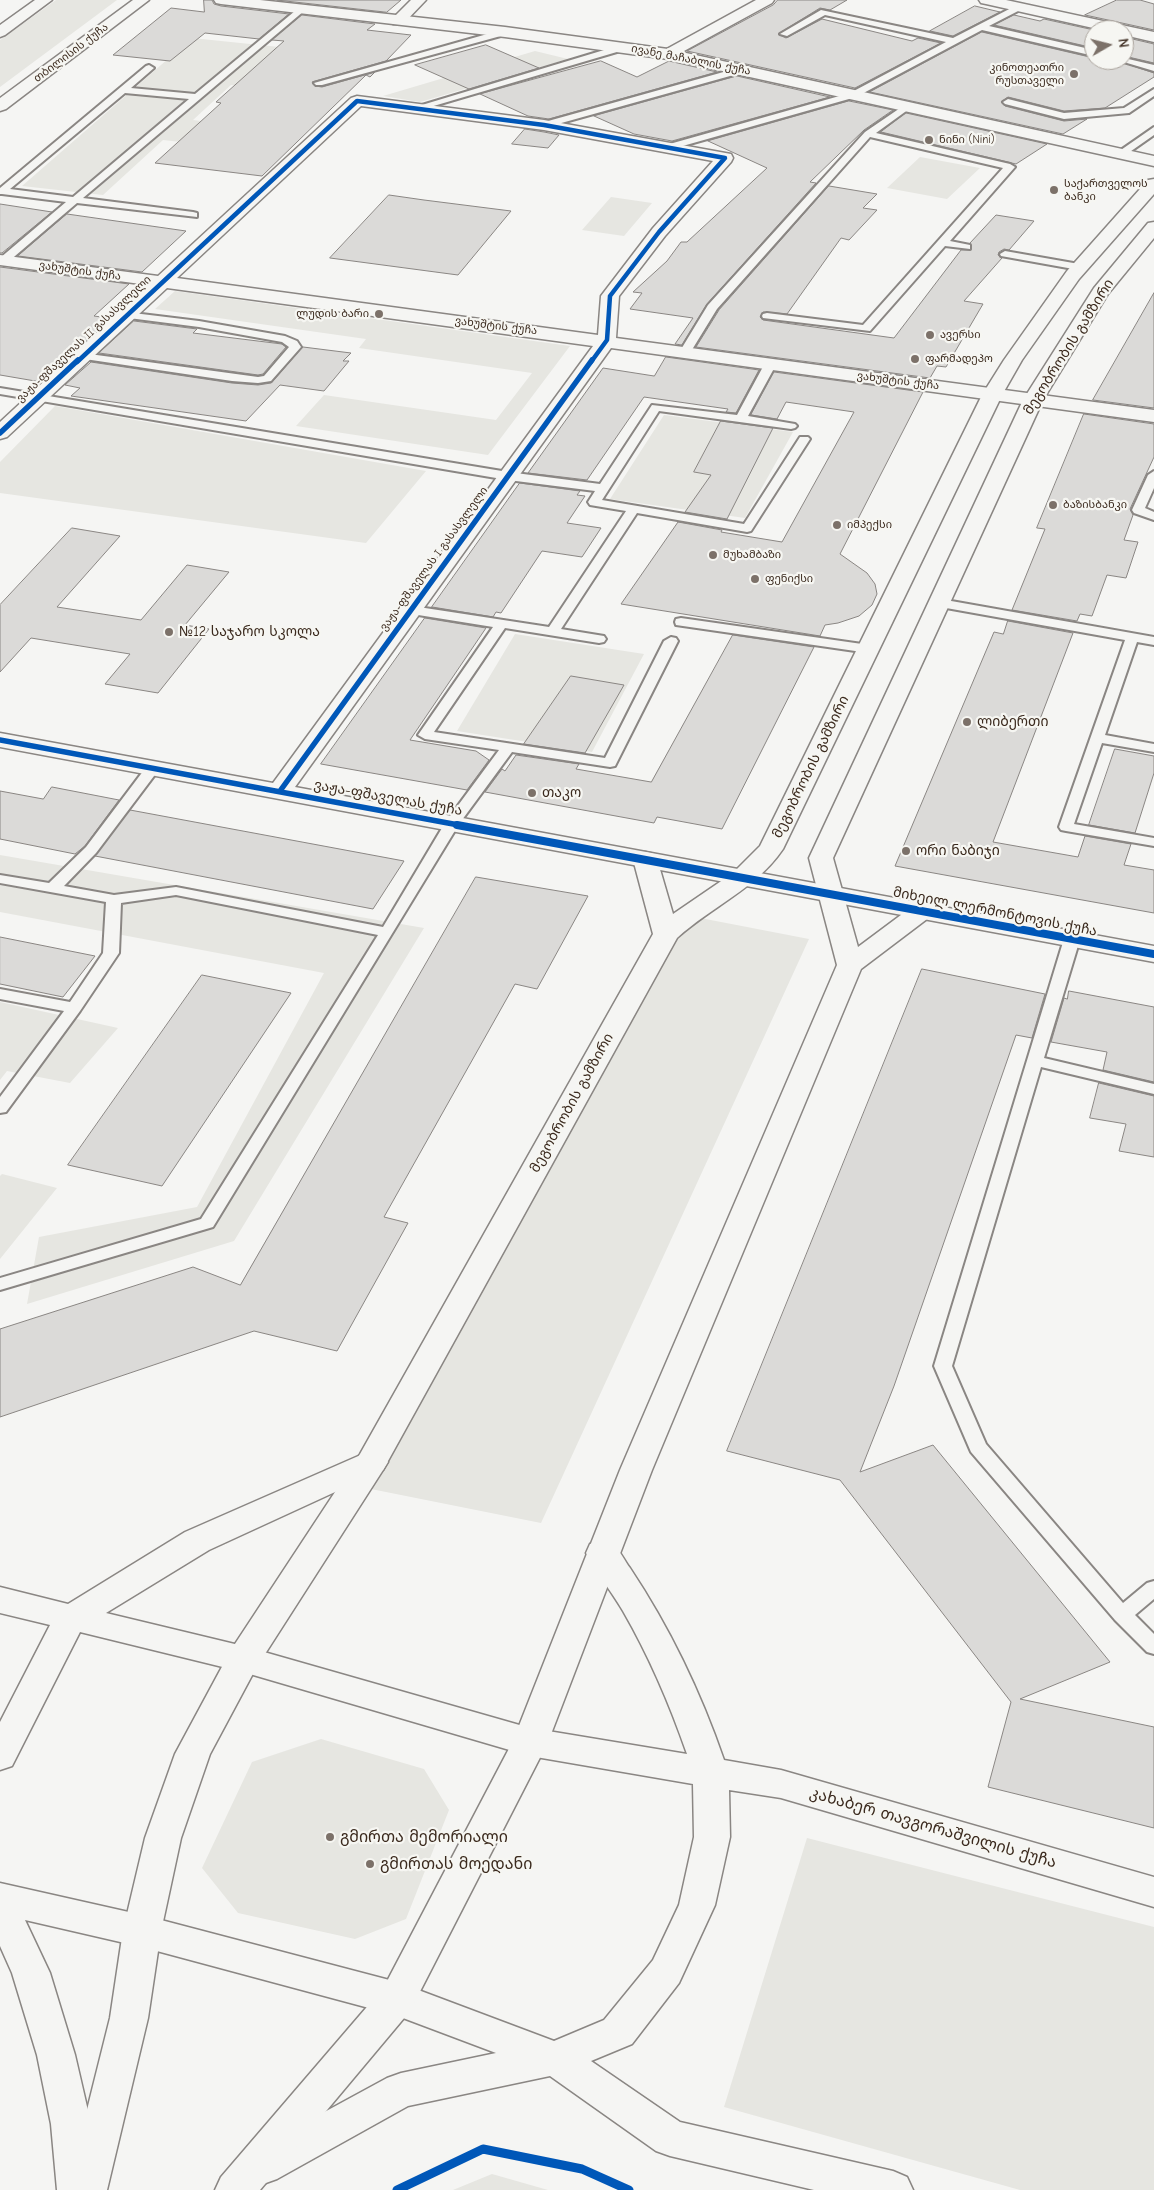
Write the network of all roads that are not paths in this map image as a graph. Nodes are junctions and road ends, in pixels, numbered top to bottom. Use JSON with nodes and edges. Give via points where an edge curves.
{"nodes":[{"id":1,"x":45,"y":0,"type":"edge"},
{"id":2,"x":142,"y":0,"type":"edge"},
{"id":3,"x":221,"y":0,"type":"edge"},
{"id":4,"x":419,"y":0,"type":"edge"},
{"id":5,"x":767,"y":0,"type":"edge"},
{"id":6,"x":986,"y":0,"type":"edge"},
{"id":7,"x":1063,"y":4,"type":"dead end"},
{"id":8,"x":1019,"y":7,"type":"junction"},
{"id":9,"x":301,"y":9,"type":"junction"},
{"id":10,"x":1050,"y":13,"type":"junction"},
{"id":11,"x":398,"y":20,"type":"junction"},
{"id":12,"x":1084,"y":21,"type":"edge"},
{"id":13,"x":981,"y":27,"type":"junction"},
{"id":14,"x":0,"y":32,"type":"edge"},
{"id":15,"x":505,"y":32,"type":"junction"},
{"id":16,"x":1134,"y":33,"type":"edge"},
{"id":17,"x":784,"y":34,"type":"dead end"},
{"id":18,"x":1154,"y":37,"type":"edge"},
{"id":19,"x":954,"y":41,"type":"junction"},
{"id":20,"x":1084,"y":45,"type":"edge"},
{"id":21,"x":624,"y":47,"type":"junction"},
{"id":22,"x":1077,"y":49,"type":"junction"},
{"id":23,"x":1084,"y":51,"type":"edge"},
{"id":24,"x":668,"y":54,"type":"junction"},
{"id":25,"x":1154,"y":57,"type":"edge"},
{"id":26,"x":1134,"y":63,"type":"edge"},
{"id":27,"x":1140,"y":64,"type":"junction"},
{"id":28,"x":149,"y":68,"type":"dead end"},
{"id":29,"x":1154,"y":68,"type":"edge"},
{"id":30,"x":745,"y":70,"type":"junction"},
{"id":31,"x":318,"y":83,"type":"dead end"},
{"id":32,"x":122,"y":90,"type":"junction"},
{"id":33,"x":1154,"y":92,"type":"edge"},
{"id":34,"x":853,"y":95,"type":"junction"},
{"id":35,"x":197,"y":97,"type":"junction"},
{"id":36,"x":1008,"y":102,"type":"dead end"},
{"id":37,"x":0,"y":106,"type":"edge"},
{"id":38,"x":906,"y":107,"type":"junction"},
{"id":39,"x":417,"y":108,"type":"junction"},
{"id":40,"x":544,"y":125,"type":"junction"},
{"id":41,"x":1154,"y":130,"type":"edge"},
{"id":42,"x":868,"y":134,"type":"junction"},
{"id":43,"x":669,"y":148,"type":"junction"},
{"id":44,"x":1121,"y":154,"type":"junction"},
{"id":45,"x":1154,"y":161,"type":"edge"},
{"id":46,"x":1154,"y":184,"type":"edge"},
{"id":47,"x":75,"y":200,"type":"junction"},
{"id":48,"x":193,"y":215,"type":"dead end"},
{"id":49,"x":1154,"y":227,"type":"edge"},
{"id":50,"x":942,"y":243,"type":"junction"},
{"id":51,"x":966,"y":247,"type":"dead end"},
{"id":52,"x":1005,"y":254,"type":"dead end"},
{"id":53,"x":2,"y":260,"type":"edge"},
{"id":54,"x":1079,"y":267,"type":"junction"},
{"id":55,"x":161,"y":282,"type":"junction"},
{"id":56,"x":125,"y":315,"type":"junction"},
{"id":57,"x":767,"y":316,"type":"dead end"},
{"id":58,"x":607,"y":340,"type":"junction"},
{"id":59,"x":686,"y":351,"type":"junction"},
{"id":60,"x":82,"y":356,"type":"junction"},
{"id":61,"x":771,"y":363,"type":"junction"},
{"id":62,"x":0,"y":391,"type":"edge"},
{"id":63,"x":992,"y":394,"type":"junction"},
{"id":64,"x":40,"y":396,"type":"junction"},
{"id":65,"x":1033,"y":400,"type":"junction"},
{"id":66,"x":1154,"y":416,"type":"edge"},
{"id":67,"x":741,"y":419,"type":"junction"},
{"id":68,"x":791,"y":426,"type":"dead end"},
{"id":69,"x":0,"y":433,"type":"edge"},
{"id":70,"x":804,"y":440,"type":"dead end"},
{"id":71,"x":1154,"y":475,"type":"edge"},
{"id":72,"x":508,"y":476,"type":"junction"},
{"id":73,"x":603,"y":488,"type":"junction"},
{"id":74,"x":634,"y":509,"type":"junction"},
{"id":75,"x":1154,"y":516,"type":"edge"},
{"id":76,"x":940,"y":603,"type":"junction"},
{"id":77,"x":412,"y":610,"type":"junction"},
{"id":78,"x":681,"y":622,"type":"dead end"},
{"id":79,"x":502,"y":625,"type":"junction"},
{"id":80,"x":552,"y":633,"type":"junction"},
{"id":81,"x":1132,"y":637,"type":"junction"},
{"id":82,"x":599,"y":640,"type":"dead end"},
{"id":83,"x":671,"y":641,"type":"dead end"},
{"id":84,"x":1154,"y":641,"type":"edge"},
{"id":85,"x":869,"y":649,"type":"junction"},
{"id":86,"x":1097,"y":738,"type":"junction"},
{"id":87,"x":0,"y":740,"type":"edge"},
{"id":88,"x":508,"y":748,"type":"junction"},
{"id":89,"x":1154,"y":748,"type":"edge"},
{"id":90,"x":152,"y":768,"type":"junction"},
{"id":91,"x":280,"y":791,"type":"junction"},
{"id":92,"x":452,"y":823,"type":"junction"},
{"id":93,"x":1154,"y":842,"type":"edge"},
{"id":94,"x":645,"y":859,"type":"junction"},
{"id":95,"x":742,"y":878,"type":"junction"},
{"id":96,"x":0,"y":880,"type":"edge"},
{"id":97,"x":52,"y":889,"type":"junction"},
{"id":98,"x":831,"y":894,"type":"junction"},
{"id":99,"x":114,"y":899,"type":"junction"},
{"id":100,"x":922,"y":911,"type":"junction"},
{"id":101,"x":387,"y":932,"type":"junction"},
{"id":102,"x":666,"y":934,"type":"junction"},
{"id":103,"x":1072,"y":939,"type":"junction"},
{"id":104,"x":1154,"y":954,"type":"edge"},
{"id":105,"x":850,"y":965,"type":"junction"},
{"id":106,"x":0,"y":994,"type":"edge"},
{"id":107,"x":74,"y":1008,"type":"junction"},
{"id":108,"x":1035,"y":1062,"type":"junction"},
{"id":109,"x":1154,"y":1089,"type":"edge"},
{"id":110,"x":0,"y":1108,"type":"edge"},
{"id":111,"x":0,"y":1284,"type":"edge"},
{"id":112,"x":372,"y":1462,"type":"junction"},
{"id":113,"x":602,"y":1553,"type":"junction"},
{"id":114,"x":1154,"y":1588,"type":"edge"},
{"id":115,"x":0,"y":1600,"type":"edge"},
{"id":116,"x":1122,"y":1615,"type":"junction"},
{"id":117,"x":71,"y":1618,"type":"junction"},
{"id":118,"x":1154,"y":1646,"type":"edge"},
{"id":119,"x":243,"y":1659,"type":"junction"},
{"id":120,"x":530,"y":1742,"type":"junction"},
{"id":121,"x":0,"y":1756,"type":"edge"},
{"id":122,"x":711,"y":1772,"type":"junction"},
{"id":123,"x":1154,"y":1892,"type":"edge"},
{"id":124,"x":0,"y":1899,"type":"edge"},
{"id":125,"x":0,"y":1906,"type":"edge"},
{"id":126,"x":142,"y":1931,"type":"junction"},
{"id":127,"x":397,"y":1999,"type":"junction"},
{"id":128,"x":555,"y":2058,"type":"junction"},
{"id":129,"x":241,"y":2182,"type":"edge"},
{"id":130,"x":77,"y":2190,"type":"edge"},
{"id":131,"x":87,"y":2190,"type":"edge"},
{"id":132,"x":893,"y":2190,"type":"edge"}],
"edges":[{"from":1,"to":14,"type":"main road"},
{"from":2,"to":37,"type":"main road","name":"თბილისის ქუჩა"},
{"from":3,"to":9,"type":"main road","name":"ივანე მაჩაბლის ქუჩა"},
{"from":4,"to":11,"type":"main road"},
{"from":5,"to":24,"type":"main road"},
{"from":6,"to":8,"type":"main road"},
{"from":7,"to":10,"type":"main road"},
{"from":8,"to":10,"type":"main road"},
{"from":8,"to":13,"type":"lane"},
{"from":9,"to":11,"type":"main road","name":"ივანე მაჩაბლის ქუჩა"},
{"from":9,"to":35,"type":"lane"},
{"from":10,"to":12,"type":"main road"},
{"from":11,"to":15,"type":"main road","name":"ივანე მაჩაბლის ქუჩა"},
{"from":13,"to":19,"type":"lane"},
{"from":13,"to":22,"type":"lane"},
{"from":15,"to":21,"type":"main road","name":"ივანე მაჩაბლის ქუჩა"},
{"from":15,"to":31,"type":"lane"},
{"from":16,"to":18,"type":"main road"},
{"from":17,"to":19,"type":"lane","via":[[824,12]]},
{"from":19,"to":34,"type":"lane"},
{"from":20,"to":22,"type":"lane"},
{"from":21,"to":24,"type":"main road","name":"ივანე მაჩაბლის ქუჩა"},
{"from":21,"to":39,"type":"lane"},
{"from":22,"to":23,"type":"lane"},
{"from":24,"to":30,"type":"main road","name":"ივანე მაჩაბლის ქუჩა"},
{"from":25,"to":27,"type":"lane"},
{"from":26,"to":27,"type":"lane"},
{"from":27,"to":29,"type":"lane"},
{"from":28,"to":32,"type":"lane"},
{"from":30,"to":34,"type":"main road","name":"ივანე მაჩაბლის ქუჩა"},
{"from":30,"to":40,"type":"lane"},
{"from":32,"to":35,"type":"lane"},
{"from":32,"to":47,"type":"lane","via":[[2,191]]},
{"from":33,"to":36,"type":"lane","via":[[1126,111],[1064,116]]},
{"from":34,"to":38,"type":"main road","name":"ივანე მაჩაბლის ქუჩა"},
{"from":34,"to":43,"type":"lane"},
{"from":35,"to":47,"type":"lane"},
{"from":38,"to":42,"type":"lane"},
{"from":38,"to":44,"type":"main road","name":"ივანე მაჩაბლის ქუჩა"},
{"from":39,"to":40,"type":"main road"},
{"from":39,"to":55,"type":"main road","name":"ვაჟა-ფშაველას II გასასვლელი","via":[[357,100]]},
{"from":40,"to":43,"type":"main road"},
{"from":41,"to":44,"type":"lane"},
{"from":42,"to":50,"type":"lane","via":[[1010,167]]},
{"from":42,"to":59,"type":"lane","via":[[712,307]]},
{"from":43,"to":58,"type":"main road","via":[[725,158],[659,232],[610,296]]},
{"from":44,"to":45,"type":"main road","name":"ივანე მაჩაბლის ქუჩა"},
{"from":46,"to":54,"type":"main road","name":"მეგობრობის გამზირი"},
{"from":47,"to":48,"type":"lane"},
{"from":47,"to":53,"type":"lane"},
{"from":49,"to":65,"type":"main road","name":"მეგობრობის გამზირი","via":[[1100,292]]},
{"from":50,"to":51,"type":"lane"},
{"from":50,"to":57,"type":"lane","via":[[866,329]]},
{"from":52,"to":54,"type":"lane"},
{"from":53,"to":55,"type":"main road","name":"ვახუშტის ქუჩა"},
{"from":54,"to":63,"type":"main road","name":"მეგობრობის გამზირი"},
{"from":55,"to":56,"type":"main road","name":"ვაჟა-ფშაველას II გასასვლელი"},
{"from":55,"to":58,"type":"main road","name":"ვახუშტის ქუჩა"},
{"from":56,"to":60,"type":"main road","name":"ვაჟა-ფშაველას II გასასვლელი"},
{"from":56,"to":60,"type":"lane","via":[[284,339],[295,347],[267,379],[258,380]]},
{"from":58,"to":59,"type":"main road","name":"ვახუშტის ქუჩა"},
{"from":58,"to":72,"type":"main road","name":"ვაჟა-ფშაველას I გასასვლელი"},
{"from":59,"to":61,"type":"main road","name":"ვახუშტის ქუჩა"},
{"from":60,"to":64,"type":"main road","name":"ვაჟა-ფშაველას II გასასვლელი"},
{"from":61,"to":63,"type":"main road","name":"ვახუშტის ქუჩა"},
{"from":61,"to":67,"type":"lane"},
{"from":62,"to":64,"type":"lane","name":"ვაჟა-ფშაველას I გასასვლელი"},
{"from":63,"to":65,"type":"main road","name":"ვახუშტის ქუჩა"},
{"from":63,"to":85,"type":"main road","name":"მეგობრობის გამზირი"},
{"from":64,"to":69,"type":"main road","name":"ვაჟა-ფშაველას II გასასვლელი"},
{"from":64,"to":72,"type":"lane","name":"ვაჟა-ფშაველას I გასასვლელი"},
{"from":65,"to":66,"type":"main road","name":"ვახუშტის ქუჩა"},
{"from":65,"to":76,"type":"main road","name":"მეგობრობის გამზირი"},
{"from":67,"to":68,"type":"lane"},
{"from":67,"to":73,"type":"lane","via":[[656,408]]},
{"from":70,"to":74,"type":"lane","via":[[747,528]]},
{"from":71,"to":75,"type":"lane","via":[[1138,510]]},
{"from":72,"to":73,"type":"lane"},
{"from":72,"to":77,"type":"main road","name":"ვაჟა-ფშაველას I გასასვლელი"},
{"from":73,"to":74,"type":"lane","via":[[594,502]]},
{"from":74,"to":80,"type":"lane"},
{"from":76,"to":81,"type":"lane"},
{"from":76,"to":98,"type":"main road","name":"მეგობრობის გამზირი","via":[[822,858]]},
{"from":77,"to":79,"type":"lane"},
{"from":77,"to":91,"type":"main road","name":"ვაჟა-ფშაველას I გასასვლელი"},
{"from":78,"to":85,"type":"lane"},
{"from":79,"to":80,"type":"lane"},
{"from":79,"to":88,"type":"lane","via":[[425,735]]},
{"from":80,"to":82,"type":"lane"},
{"from":81,"to":84,"type":"lane"},
{"from":81,"to":86,"type":"lane"},
{"from":83,"to":88,"type":"lane","via":[[610,763]]},
{"from":85,"to":95,"type":"main road","name":"მეგობრობის გამზირი","via":[[771,849]]},
{"from":86,"to":89,"type":"lane"},
{"from":86,"to":93,"type":"lane","via":[[1066,827]]},
{"from":87,"to":90,"type":"main road","name":"ვაჟა-ფშაველას ქუჩა"},
{"from":88,"to":92,"type":"lane"},
{"from":90,"to":91,"type":"main road","name":"ვაჟა-ფშაველას ქუჩა"},
{"from":90,"to":97,"type":"lane","via":[[91,850]]},
{"from":91,"to":92,"type":"main road","name":"ვაჟა-ფშაველას ქუჩა"},
{"from":92,"to":94,"type":"main road","name":"ვაჟა-ფშაველას ქუჩა"},
{"from":92,"to":101,"type":"lane"},
{"from":94,"to":95,"type":"main road","name":"ვაჟა-ფშაველას ქუჩა"},
{"from":94,"to":102,"type":"main road"},
{"from":95,"to":98,"type":"main road","name":"მიხეილ ლერმონტოვის ქუჩა"},
{"from":95,"to":102,"type":"main road","name":"მეგობრობის გამზირი"},
{"from":96,"to":97,"type":"lane"},
{"from":97,"to":99,"type":"lane"},
{"from":98,"to":100,"type":"main road","name":"მიხეილ ლერმონტოვის ქუჩა"},
{"from":98,"to":105,"type":"main road","name":"მეგობრობის გამზირი"},
{"from":99,"to":101,"type":"lane","via":[[176,891]]},
{"from":99,"to":107,"type":"lane","via":[[111,953]]},
{"from":100,"to":103,"type":"main road","name":"მიხეილ ლერმონტოვის ქუჩა"},
{"from":100,"to":105,"type":"main road"},
{"from":101,"to":111,"type":"lane","via":[[207,1223]]},
{"from":102,"to":112,"type":"main road","name":"მეგობრობის გამზირი"},
{"from":103,"to":104,"type":"main road","name":"მიხეილ ლერმონტოვის ქუჩა"},
{"from":103,"to":108,"type":"lane"},
{"from":105,"to":113,"type":"main road"},
{"from":106,"to":107,"type":"lane"},
{"from":107,"to":110,"type":"lane"},
{"from":108,"to":109,"type":"lane"},
{"from":108,"to":116,"type":"lane","via":[[943,1366],[978,1447]]},
{"from":112,"to":117,"type":"main road","via":[[197,1541]]},
{"from":112,"to":119,"type":"main road"},
{"from":113,"to":120,"type":"main road"},
{"from":113,"to":122,"type":"main road","via":[[635,1602],[664,1656],[690,1712]]},
{"from":114,"to":116,"type":"lane"},
{"from":115,"to":117,"type":"main road"},
{"from":116,"to":118,"type":"lane"},
{"from":117,"to":119,"type":"main road"},
{"from":117,"to":121,"type":"main road"},
{"from":119,"to":120,"type":"main road"},
{"from":119,"to":126,"type":"main road","via":[[193,1754],[163,1838]]},
{"from":120,"to":122,"type":"main road"},
{"from":120,"to":127,"type":"main road"},
{"from":122,"to":123,"type":"main road","name":"კახაბერ თავგორაშვილის ქუჩა","via":[[781,1784]]},
{"from":122,"to":128,"type":"main road","via":[[712,1838],[697,1904],[666,1971],[618,2032]]},
{"from":124,"to":126,"type":"main road"},
{"from":125,"to":130,"type":"main road","via":[[31,1973],[56,2055],[72,2124]]},
{"from":126,"to":127,"type":"main road"},
{"from":126,"to":131,"type":"main road","via":[[129,2018]]},
{"from":127,"to":128,"type":"main road"},
{"from":127,"to":129,"type":"main road"},
{"from":128,"to":129,"type":"main road","via":[[401,2090]]},
{"from":128,"to":132,"type":"main road","via":[[670,2138]]}]}
